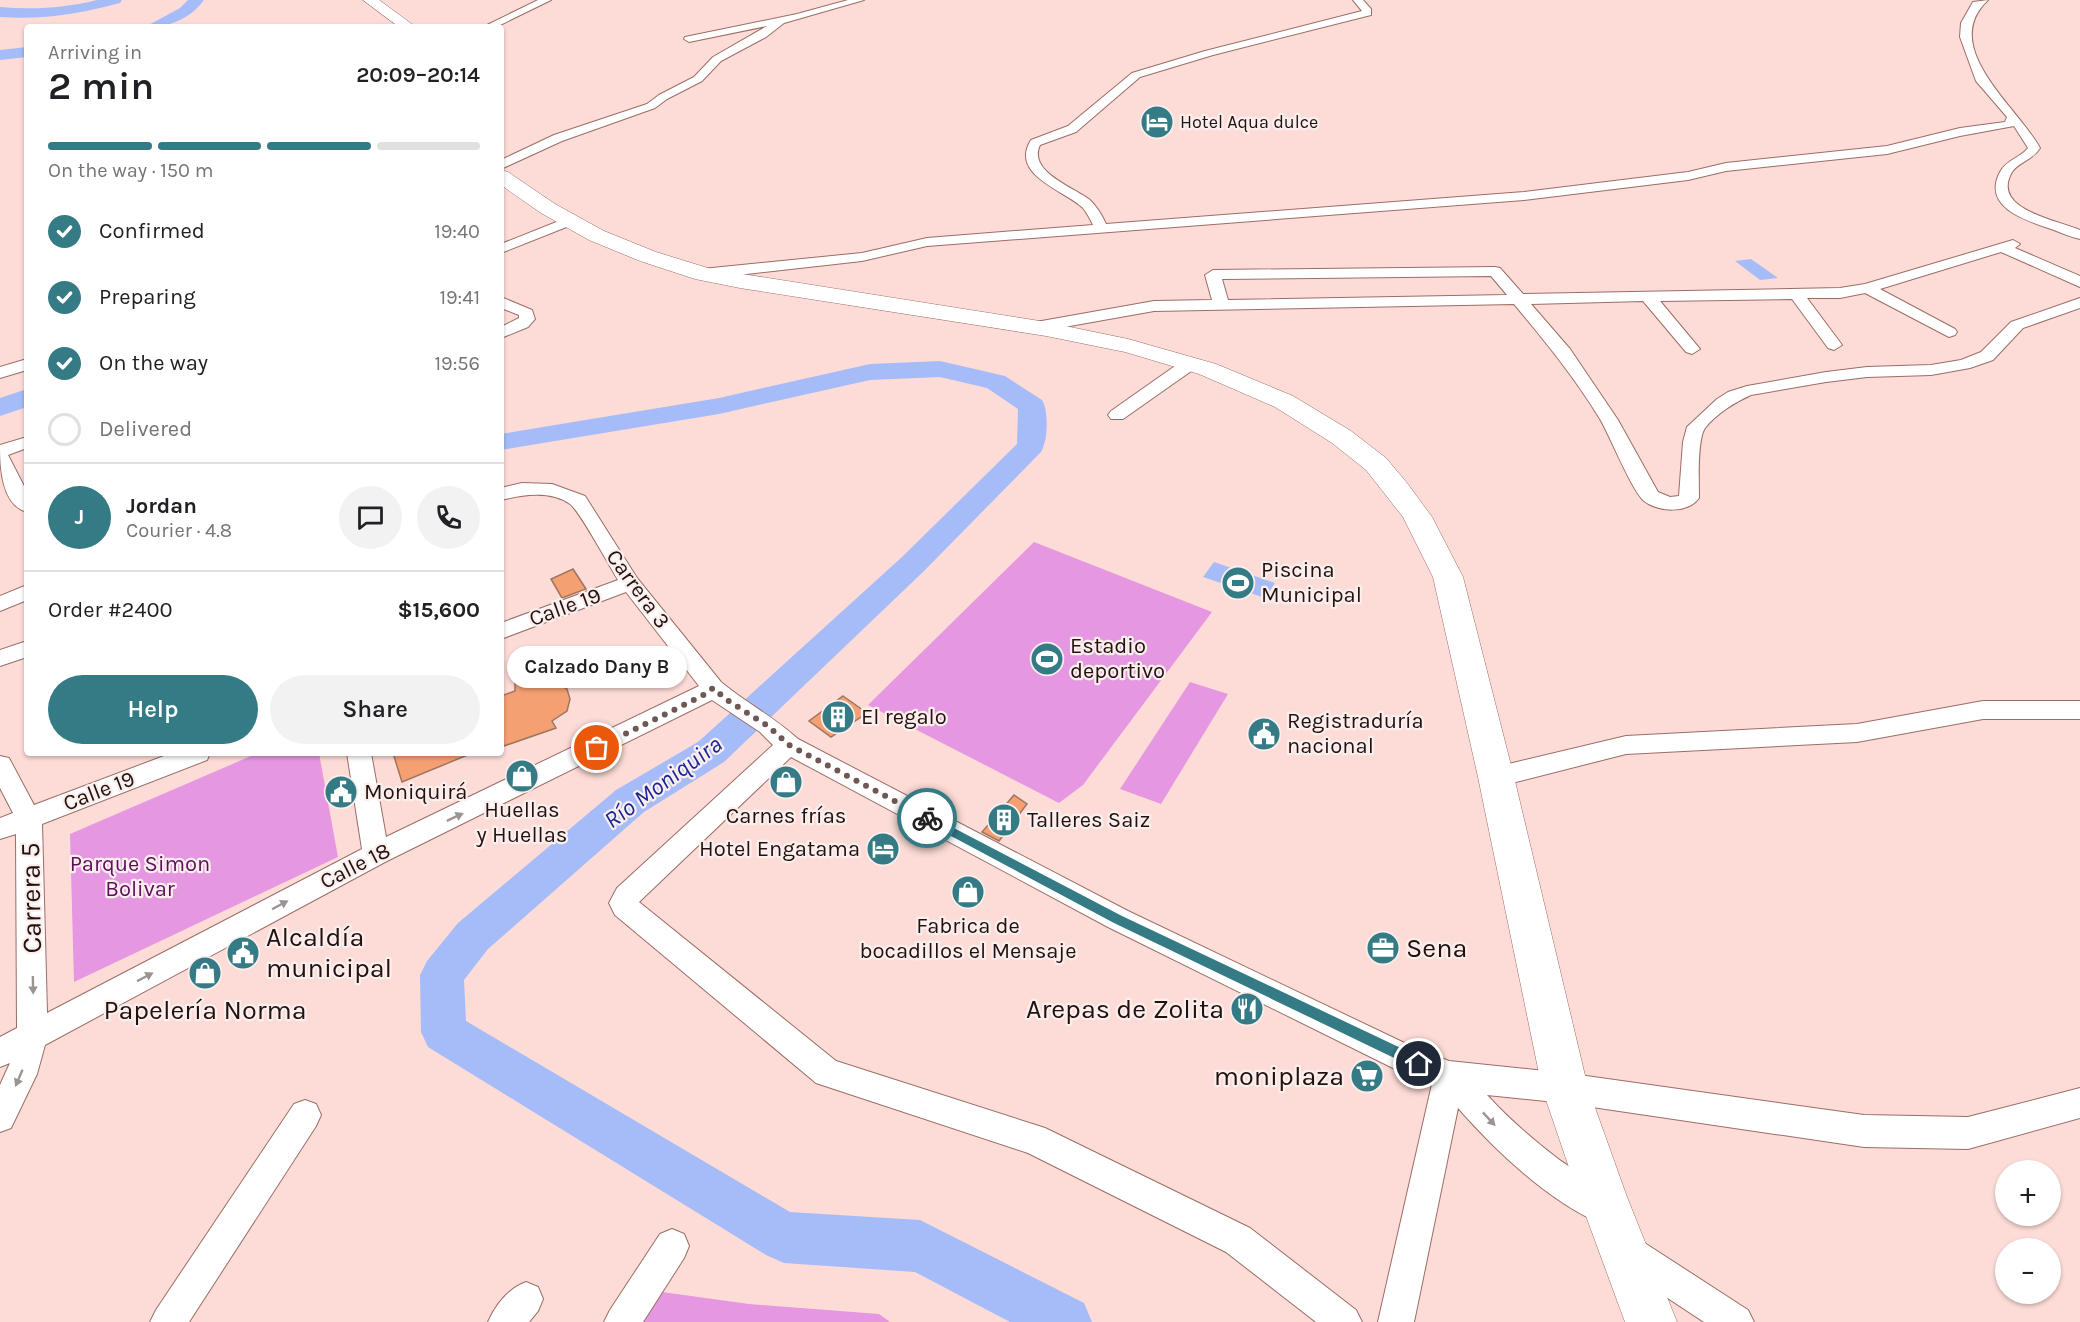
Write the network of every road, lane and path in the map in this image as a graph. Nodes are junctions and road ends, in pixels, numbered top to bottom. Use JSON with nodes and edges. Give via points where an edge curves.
{"nodes":[{"id":1,"x":370,"y":0,"type":"edge"},
{"id":2,"x":546,"y":0,"type":"edge"},
{"id":3,"x":859,"y":0,"type":"edge"},
{"id":4,"x":1358,"y":0,"type":"edge"},
{"id":5,"x":1983,"y":0,"type":"edge"},
{"id":6,"x":783,"y":19,"type":"junction"},
{"id":7,"x":406,"y":24,"type":"edge"},
{"id":8,"x":494,"y":24,"type":"edge"},
{"id":9,"x":689,"y":39,"type":"dead end"},
{"id":10,"x":2012,"y":117,"type":"junction"},
{"id":11,"x":504,"y":164,"type":"edge"},
{"id":12,"x":504,"y":178,"type":"edge"},
{"id":13,"x":569,"y":222,"type":"junction"},
{"id":14,"x":1101,"y":227,"type":"junction"},
{"id":15,"x":2080,"y":235,"type":"edge"},
{"id":16,"x":504,"y":248,"type":"edge"},
{"id":17,"x":702,"y":274,"type":"junction"},
{"id":18,"x":2080,"y":282,"type":"edge"},
{"id":19,"x":1867,"y":288,"type":"junction"},
{"id":20,"x":1797,"y":295,"type":"junction"},
{"id":21,"x":1647,"y":296,"type":"junction"},
{"id":22,"x":1519,"y":301,"type":"junction"},
{"id":23,"x":504,"y":303,"type":"edge"},
{"id":24,"x":2080,"y":303,"type":"edge"},
{"id":25,"x":1221,"y":304,"type":"junction"},
{"id":26,"x":1036,"y":327,"type":"junction"},
{"id":27,"x":504,"y":332,"type":"edge"},
{"id":28,"x":1949,"y":332,"type":"dead end"},
{"id":29,"x":1834,"y":345,"type":"dead end"},
{"id":30,"x":1692,"y":349,"type":"dead end"},
{"id":31,"x":1191,"y":363,"type":"junction"},
{"id":32,"x":24,"y":365,"type":"edge"},
{"id":33,"x":0,"y":373,"type":"edge"},
{"id":34,"x":1117,"y":415,"type":"dead end"},
{"id":35,"x":24,"y":443,"type":"edge"},
{"id":36,"x":0,"y":451,"type":"edge"},
{"id":37,"x":0,"y":457,"type":"edge"},
{"id":38,"x":504,"y":493,"type":"edge"},
{"id":39,"x":24,"y":504,"type":"edge"},
{"id":40,"x":630,"y":583,"type":"junction"},
{"id":41,"x":24,"y":593,"type":"edge"},
{"id":42,"x":0,"y":604,"type":"edge"},
{"id":43,"x":504,"y":630,"type":"edge"},
{"id":44,"x":24,"y":650,"type":"edge"},
{"id":45,"x":0,"y":658,"type":"edge"},
{"id":46,"x":720,"y":694,"type":"junction"},
{"id":47,"x":2080,"y":710,"type":"edge"},
{"id":48,"x":789,"y":745,"type":"junction"},
{"id":49,"x":190,"y":756,"type":"edge"},
{"id":50,"x":360,"y":756,"type":"edge"},
{"id":51,"x":0,"y":765,"type":"edge"},
{"id":52,"x":1496,"y":777,"type":"junction"},
{"id":53,"x":29,"y":819,"type":"junction"},
{"id":54,"x":0,"y":829,"type":"edge"},
{"id":55,"x":376,"y":854,"type":"junction"},
{"id":56,"x":32,"y":1037,"type":"junction"},
{"id":57,"x":0,"y":1053,"type":"edge"},
{"id":58,"x":1449,"y":1076,"type":"junction"},
{"id":59,"x":1565,"y":1088,"type":"junction"},
{"id":60,"x":2080,"y":1103,"type":"edge"},
{"id":61,"x":305,"y":1115,"type":"dead end"},
{"id":62,"x":0,"y":1116,"type":"edge"},
{"id":63,"x":1609,"y":1211,"type":"junction"},
{"id":64,"x":672,"y":1246,"type":"dead end"},
{"id":65,"x":1623,"y":1249,"type":"junction"},
{"id":66,"x":168,"y":1322,"type":"edge"},
{"id":67,"x":622,"y":1322,"type":"edge"},
{"id":68,"x":1344,"y":1322,"type":"edge"},
{"id":69,"x":1396,"y":1322,"type":"edge"},
{"id":70,"x":1651,"y":1322,"type":"edge"},
{"id":71,"x":1736,"y":1322,"type":"edge"}],
"edges":[{"from":1,"to":7,"type":"main road"},
{"from":2,"to":8,"type":"street"},
{"from":3,"to":6,"type":"street"},
{"from":4,"to":14,"type":"street","via":[[1366,13],[1136,75],[1072,129],[1035,143],[1031,151],[1033,165],[1088,206]]},
{"from":5,"to":10,"type":"street","via":[[1976,4],[1966,23],[1965,37],[1982,81]]},
{"from":6,"to":9,"type":"street"},
{"from":6,"to":11,"type":"street","via":[[717,59],[698,79],[651,106],[558,138]]},
{"from":10,"to":14,"type":"street","via":[[2005,126],[1960,132],[1887,150],[1726,167],[1652,181],[1524,196]]},
{"from":10,"to":15,"type":"street","via":[[2034,148],[2005,173],[2003,195],[2021,214]]},
{"from":12,"to":13,"type":"main road"},
{"from":13,"to":16,"type":"street"},
{"from":13,"to":17,"type":"main road","via":[[624,249]]},
{"from":14,"to":17,"type":"street","via":[[927,242],[862,257]]},
{"from":17,"to":26,"type":"main road"},
{"from":18,"to":19,"type":"street","via":[[2008,246]]},
{"from":19,"to":20,"type":"street"},
{"from":19,"to":28,"type":"street"},
{"from":20,"to":21,"type":"street"},
{"from":20,"to":29,"type":"street"},
{"from":21,"to":22,"type":"street"},
{"from":21,"to":30,"type":"street"},
{"from":22,"to":24,"type":"street","via":[[1564,353],[1609,420],[1650,496],[1671,504],[1689,498],[1696,427],[1734,396],[1826,377],[1964,364],[1987,356],[2017,325]]},
{"from":22,"to":25,"type":"street"},
{"from":22,"to":25,"type":"street","via":[[1495,271],[1214,275]]},
{"from":23,"to":27,"type":"street","via":[[526,313],[527,319]]},
{"from":25,"to":26,"type":"street","via":[[1154,306]]},
{"from":26,"to":31,"type":"main road","via":[[1110,340]]},
{"from":31,"to":34,"type":"street"},
{"from":31,"to":52,"type":"main road","via":[[1266,392],[1312,418],[1375,462],[1396,487],[1448,577]]},
{"from":32,"to":33,"type":"street"},
{"from":35,"to":36,"type":"street"},
{"from":37,"to":39,"type":"street"},
{"from":38,"to":40,"type":"street","name":"Carrera 3","via":[[522,489],[552,490],[578,500]]},
{"from":40,"to":43,"type":"street","name":"Calle 19"},
{"from":40,"to":46,"type":"street","name":"Carrera 3"},
{"from":41,"to":42,"type":"street"},
{"from":44,"to":45,"type":"street"},
{"from":46,"to":48,"type":"street","name":"Carrera 3"},
{"from":55,"to":46,"type":"street","name":"Calle 18","one_way":true,"via":[[702,696]]},
{"from":47,"to":52,"type":"street","via":[[1983,710],[1857,733],[1626,745]]},
{"from":48,"to":58,"type":"street","name":"Carrera 3","via":[[1118,919],[1404,1058]]},
{"from":48,"to":68,"type":"street","via":[[627,896],[625,907],[827,1073],[1034,1139],[1238,1240]]},
{"from":49,"to":53,"type":"street","name":"Calle 19"},
{"from":50,"to":55,"type":"street"},
{"from":51,"to":53,"type":"street","name":"Carrera 5"},
{"from":52,"to":59,"type":"main road"},
{"from":53,"to":54,"type":"street","name":"Calle 19"},
{"from":53,"to":56,"type":"street","name":"Carrera 5","one_way":true},
{"from":56,"to":55,"type":"street","name":"Calle 18","one_way":true},
{"from":56,"to":57,"type":"street","name":"Calle 18"},
{"from":56,"to":62,"type":"street","name":"Carrera 5","one_way":true,"via":[[22,1074]]},
{"from":58,"to":59,"type":"street"},
{"from":58,"to":63,"type":"street","one_way":true,"via":[[1494,1125],[1538,1163]]},
{"from":58,"to":69,"type":"street"},
{"from":59,"to":60,"type":"street","via":[[1864,1131],[1968,1133]]},
{"from":59,"to":63,"type":"main road"},
{"from":61,"to":66,"type":"street"},
{"from":63,"to":65,"type":"main road"},
{"from":64,"to":67,"type":"street"},
{"from":65,"to":70,"type":"main road"},
{"from":65,"to":71,"type":"street"}]}
